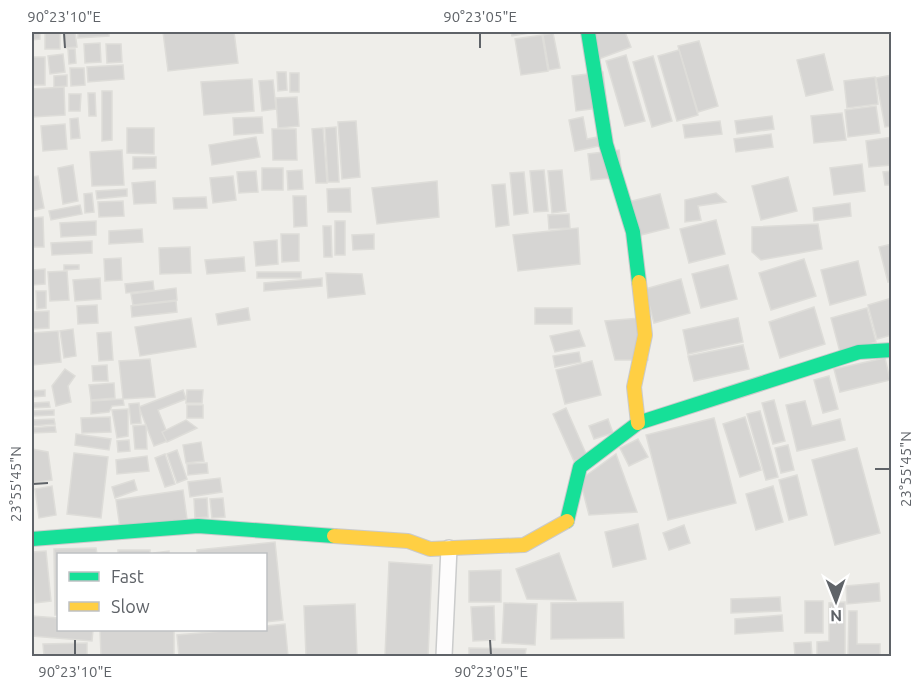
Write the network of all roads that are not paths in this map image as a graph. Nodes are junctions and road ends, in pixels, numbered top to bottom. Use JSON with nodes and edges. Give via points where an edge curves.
{"nodes":[{"id":1,"x":588,"y":32,"type":"edge"},
{"id":2,"x":891,"y":350,"type":"edge"},
{"id":3,"x":638,"y":423,"type":"junction"},
{"id":4,"x":32,"y":539,"type":"edge"},
{"id":5,"x":449,"y":548,"type":"junction"},
{"id":6,"x":444,"y":657,"type":"edge"}],
"edges":[{"from":1,"to":3,"type":"street","via":[[606,144],[633,232],[645,335],[634,387]]},
{"from":2,"to":3,"type":"street","via":[[859,352]]},
{"from":3,"to":5,"type":"street","via":[[580,467],[567,523],[524,545]]},
{"from":4,"to":5,"type":"street","via":[[198,526],[408,541],[430,549]]},
{"from":5,"to":6,"type":"street"}]}
